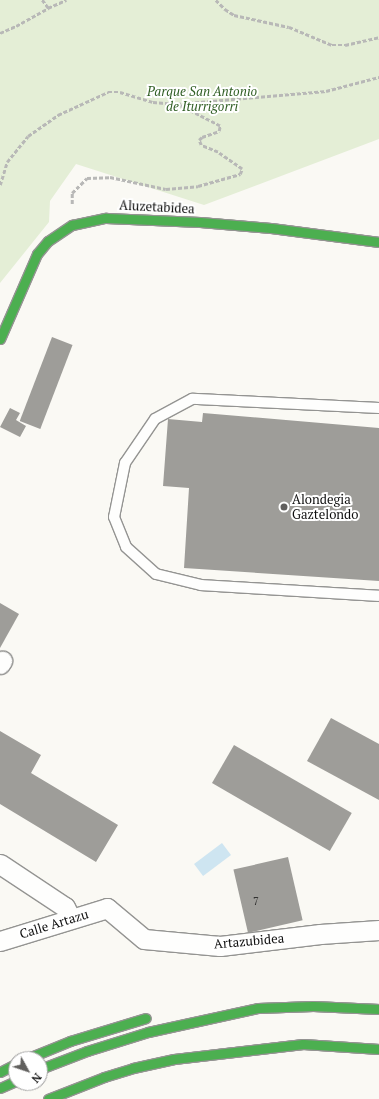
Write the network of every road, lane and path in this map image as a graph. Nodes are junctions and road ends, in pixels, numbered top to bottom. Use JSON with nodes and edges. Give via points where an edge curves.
{"nodes":[{"id":1,"x":42,"y":0,"type":"edge"},
{"id":2,"x":66,"y":0,"type":"edge"},
{"id":3,"x":216,"y":0,"type":"edge"},
{"id":4,"x":48,"y":8,"type":"junction"},
{"id":5,"x":0,"y":33,"type":"edge"},
{"id":6,"x":379,"y":37,"type":"edge"},
{"id":7,"x":379,"y":78,"type":"edge"},
{"id":8,"x":177,"y":104,"type":"junction"},
{"id":9,"x":0,"y":185,"type":"edge"},
{"id":10,"x":72,"y":225,"type":"junction"},
{"id":11,"x":379,"y":242,"type":"edge"},
{"id":12,"x":0,"y":339,"type":"edge"},
{"id":13,"x":379,"y":408,"type":"edge"},
{"id":14,"x":379,"y":596,"type":"edge"},
{"id":15,"x":0,"y":864,"type":"edge"},
{"id":16,"x":107,"y":908,"type":"joint"},
{"id":17,"x":71,"y":919,"type":"junction"},
{"id":18,"x":379,"y":930,"type":"edge"},
{"id":19,"x":0,"y":941,"type":"edge"},
{"id":20,"x":258,"y":1008,"type":"junction"},
{"id":21,"x":379,"y":1009,"type":"edge"},
{"id":22,"x":199,"y":1011,"type":"dead end"},
{"id":23,"x":154,"y":1017,"type":"dead end"},
{"id":24,"x":379,"y":1049,"type":"edge"},
{"id":25,"x":46,"y":1051,"type":"edge"},
{"id":26,"x":225,"y":1052,"type":"junction"},
{"id":27,"x":48,"y":1066,"type":"edge"},
{"id":28,"x":168,"y":1070,"type":"dead end"},
{"id":29,"x":48,"y":1099,"type":"edge"}],
"edges":[{"from":1,"to":4,"type":"path"},
{"from":2,"to":4,"type":"path"},
{"from":3,"to":6,"type":"path","via":[[234,15],[289,27],[332,45],[345,46]]},
{"from":4,"to":5,"type":"path"},
{"from":7,"to":8,"type":"path","via":[[326,91]]},
{"from":8,"to":9,"type":"path","via":[[153,102],[120,92],[108,92],[58,115],[28,136],[7,162]]},
{"from":8,"to":10,"type":"path","via":[[220,126],[219,131],[199,140],[202,145],[218,152],[242,169],[240,174],[198,186],[166,189],[110,177],[87,178],[72,193]]},
{"from":10,"to":11,"type":"main road","name":"Aluzetabidea","via":[[106,218],[200,222]]},
{"from":10,"to":12,"type":"main road","name":"Aluzetabidea","via":[[48,241],[37,254]]},
{"from":13,"to":14,"type":"lane","via":[[192,398],[155,419],[125,463],[114,517],[126,547],[156,574],[201,585]]},
{"from":15,"to":17,"type":"street","via":[[65,907]]},
{"from":16,"to":17,"type":"street","name":"Calle Artazu"},
{"from":16,"to":18,"type":"street","name":"Artazubidea","via":[[144,939],[220,946]]},
{"from":17,"to":19,"type":"street","name":"Calle Artazu"},
{"from":20,"to":21,"type":"main road","via":[[313,1006]]},
{"from":20,"to":22,"type":"main road"},
{"from":20,"to":27,"type":"main road","via":[[148,1032]]},
{"from":23,"to":25,"type":"main road","via":[[109,1028]]},
{"from":24,"to":26,"type":"main road","via":[[303,1044]]},
{"from":26,"to":28,"type":"main road"},
{"from":26,"to":29,"type":"main road","via":[[133,1068],[104,1076]]}]}
